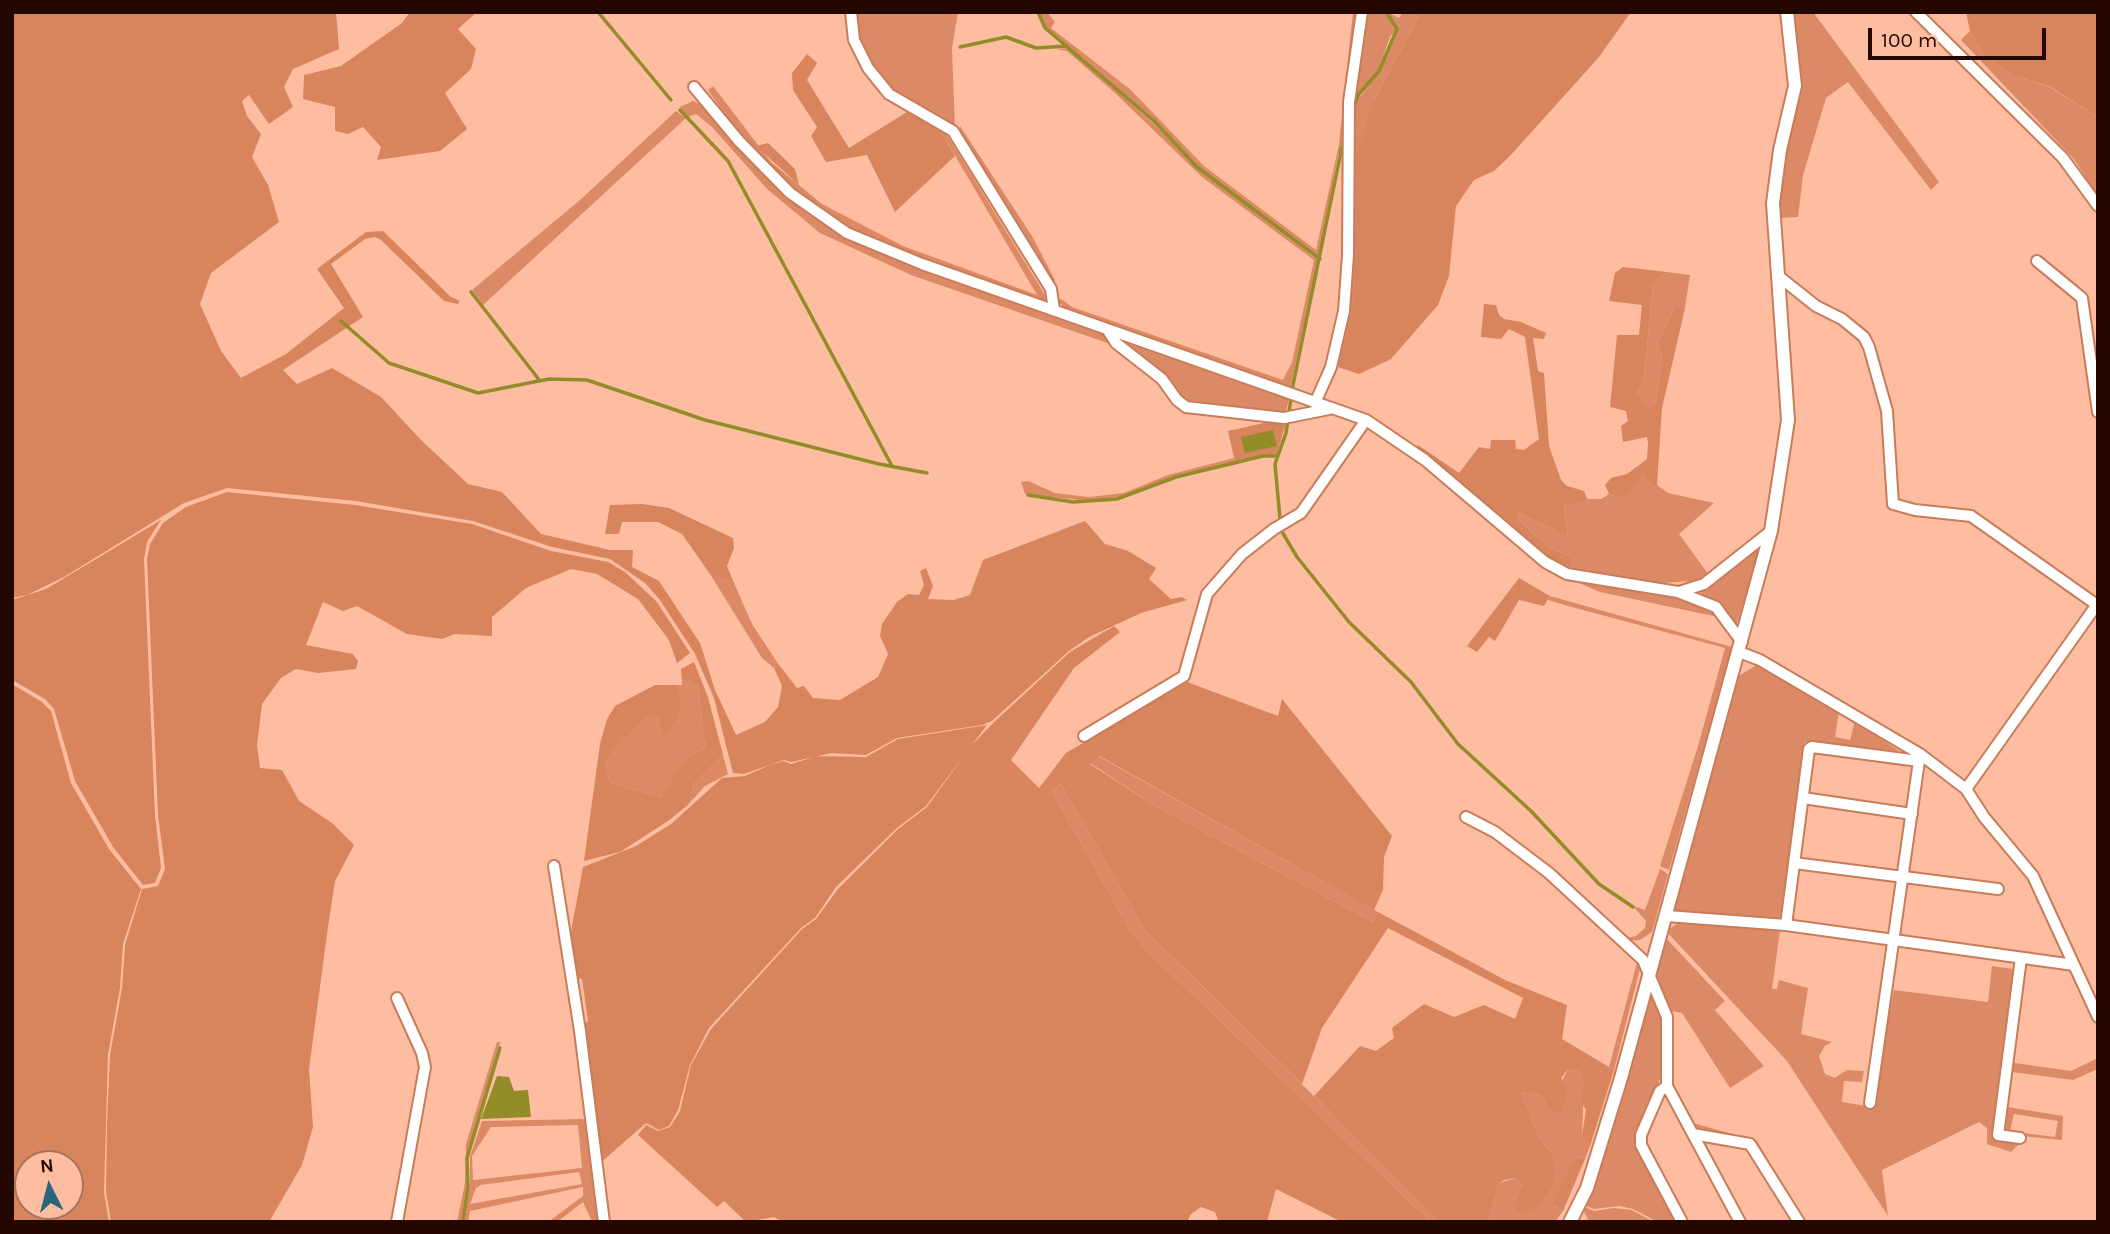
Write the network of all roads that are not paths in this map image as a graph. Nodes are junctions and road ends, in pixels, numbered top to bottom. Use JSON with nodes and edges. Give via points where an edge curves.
{"nodes":[{"id":1,"x":851,"y":12,"type":"edge"},
{"id":2,"x":1362,"y":12,"type":"edge"},
{"id":3,"x":1787,"y":12,"type":"edge"},
{"id":4,"x":1916,"y":12,"type":"edge"},
{"id":5,"x":694,"y":88,"type":"dead end"},
{"id":6,"x":2098,"y":206,"type":"edge"},
{"id":7,"x":2037,"y":261,"type":"dead end"},
{"id":8,"x":1777,"y":275,"type":"junction"},
{"id":9,"x":1054,"y":310,"type":"junction"},
{"id":10,"x":1106,"y":328,"type":"junction"},
{"id":11,"x":1315,"y":402,"type":"junction"},
{"id":12,"x":1332,"y":408,"type":"junction"},
{"id":13,"x":2098,"y":412,"type":"edge"},
{"id":14,"x":1366,"y":420,"type":"junction"},
{"id":15,"x":1771,"y":531,"type":"junction"},
{"id":16,"x":1678,"y":592,"type":"junction"},
{"id":17,"x":2097,"y":604,"type":"edge"},
{"id":18,"x":1741,"y":647,"type":"junction"},
{"id":19,"x":1084,"y":736,"type":"dead end"},
{"id":20,"x":1919,"y":758,"type":"junction"},
{"id":21,"x":1966,"y":789,"type":"junction"},
{"id":22,"x":1802,"y":798,"type":"junction"},
{"id":23,"x":1912,"y":814,"type":"junction"},
{"id":24,"x":1466,"y":817,"type":"dead end"},
{"id":25,"x":1794,"y":863,"type":"junction"},
{"id":26,"x":554,"y":866,"type":"dead end"},
{"id":27,"x":1904,"y":877,"type":"junction"},
{"id":28,"x":1998,"y":889,"type":"dead end"},
{"id":29,"x":1667,"y":916,"type":"junction"},
{"id":30,"x":1786,"y":925,"type":"junction"},
{"id":31,"x":1895,"y":940,"type":"junction"},
{"id":32,"x":2021,"y":958,"type":"junction"},
{"id":33,"x":2074,"y":965,"type":"junction"},
{"id":34,"x":1650,"y":973,"type":"junction"},
{"id":35,"x":397,"y":998,"type":"dead end"},
{"id":36,"x":2098,"y":1017,"type":"edge"},
{"id":37,"x":1667,"y":1086,"type":"junction"},
{"id":38,"x":1870,"y":1103,"type":"dead end"},
{"id":39,"x":1693,"y":1134,"type":"junction"},
{"id":40,"x":2020,"y":1138,"type":"dead end"},
{"id":41,"x":397,"y":1222,"type":"edge"},
{"id":42,"x":604,"y":1222,"type":"edge"},
{"id":43,"x":1570,"y":1222,"type":"edge"},
{"id":44,"x":1682,"y":1222,"type":"edge"},
{"id":45,"x":1740,"y":1222,"type":"edge"},
{"id":46,"x":1799,"y":1222,"type":"edge"}],
"edges":[{"from":1,"to":9,"type":"street","via":[[854,40],[867,68],[889,94],[953,131],[1051,289]]},
{"from":2,"to":11,"type":"street","via":[[1349,102],[1344,310],[1331,367]]},
{"from":3,"to":8,"type":"street","via":[[1796,73],[1774,184]]},
{"from":4,"to":6,"type":"street","via":[[2063,158]]},
{"from":5,"to":9,"type":"street","via":[[790,193],[848,233]]},
{"from":7,"to":13,"type":"street","via":[[2082,298]]},
{"from":8,"to":15,"type":"street","via":[[1788,420]]},
{"from":8,"to":17,"type":"street","via":[[1816,306],[1842,319],[1870,347],[1887,411],[1893,504],[1971,516]]},
{"from":9,"to":10,"type":"street"},
{"from":10,"to":11,"type":"street"},
{"from":10,"to":12,"type":"street","via":[[1186,407],[1287,417]]},
{"from":11,"to":12,"type":"street"},
{"from":12,"to":14,"type":"street"},
{"from":14,"to":16,"type":"street","via":[[1425,460],[1545,562],[1567,574]]},
{"from":14,"to":19,"type":"street","via":[[1301,513],[1242,554],[1207,594],[1184,676]]},
{"from":15,"to":16,"type":"street","via":[[1704,584]]},
{"from":15,"to":18,"type":"street"},
{"from":16,"to":18,"type":"street","via":[[1716,607]]},
{"from":17,"to":21,"type":"street"},
{"from":18,"to":20,"type":"street"},
{"from":18,"to":29,"type":"street"},
{"from":20,"to":21,"type":"street"},
{"from":20,"to":22,"type":"street","via":[[1812,747]]},
{"from":20,"to":23,"type":"street"},
{"from":21,"to":33,"type":"street","via":[[2032,876]]},
{"from":22,"to":23,"type":"street"},
{"from":22,"to":25,"type":"street"},
{"from":23,"to":27,"type":"street"},
{"from":24,"to":34,"type":"street","via":[[1495,832],[1549,873],[1634,950]]},
{"from":25,"to":27,"type":"street"},
{"from":25,"to":30,"type":"street"},
{"from":26,"to":42,"type":"street"},
{"from":27,"to":28,"type":"street"},
{"from":27,"to":31,"type":"street"},
{"from":29,"to":30,"type":"street"},
{"from":29,"to":34,"type":"street"},
{"from":30,"to":31,"type":"street"},
{"from":31,"to":32,"type":"street"},
{"from":31,"to":38,"type":"street"},
{"from":32,"to":33,"type":"street"},
{"from":32,"to":40,"type":"street","via":[[1998,1135]]},
{"from":33,"to":36,"type":"street"},
{"from":34,"to":37,"type":"street","via":[[1667,1017]]},
{"from":34,"to":43,"type":"street","via":[[1598,1155]]},
{"from":35,"to":41,"type":"street","via":[[425,1067]]},
{"from":37,"to":39,"type":"street"},
{"from":37,"to":44,"type":"street","via":[[1660,1091],[1641,1145]]},
{"from":39,"to":45,"type":"street"},
{"from":39,"to":46,"type":"street","via":[[1750,1144]]}]}
